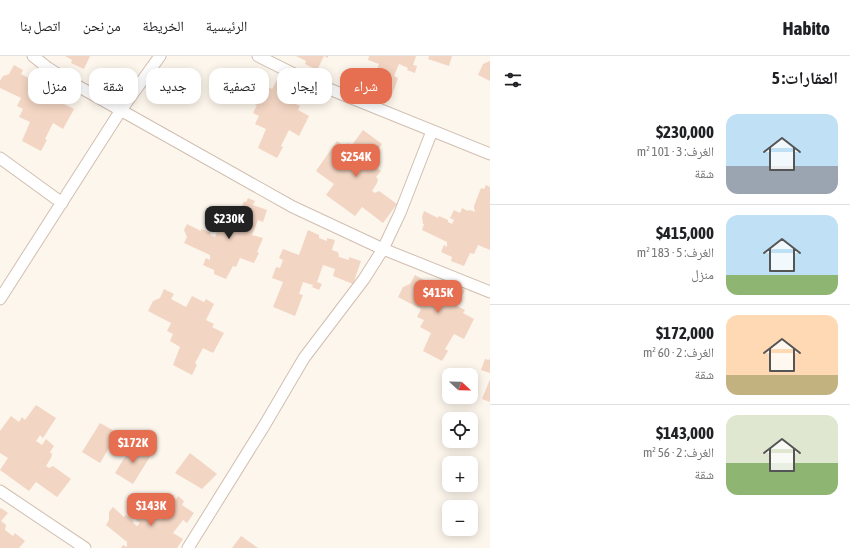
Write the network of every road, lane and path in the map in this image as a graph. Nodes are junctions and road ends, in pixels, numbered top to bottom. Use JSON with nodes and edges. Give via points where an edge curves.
{"nodes":[{"id":1,"x":33,"y":56,"type":"edge"},
{"id":2,"x":160,"y":56,"type":"edge"},
{"id":3,"x":258,"y":56,"type":"edge"},
{"id":4,"x":121,"y":110,"type":"junction"},
{"id":5,"x":432,"y":131,"type":"junction"},
{"id":6,"x":490,"y":154,"type":"edge"},
{"id":7,"x":0,"y":158,"type":"edge"},
{"id":8,"x":62,"y":203,"type":"junction"},
{"id":9,"x":383,"y":249,"type":"junction"},
{"id":10,"x":489,"y":288,"type":"edge"},
{"id":11,"x":0,"y":299,"type":"edge"},
{"id":12,"x":0,"y":491,"type":"edge"},
{"id":13,"x":85,"y":548,"type":"edge"},
{"id":14,"x":188,"y":548,"type":"edge"}],
"edges":[{"from":1,"to":4,"type":"street","via":[[67,80]]},
{"from":2,"to":4,"type":"street"},
{"from":3,"to":5,"type":"street","via":[[292,73]]},
{"from":4,"to":8,"type":"street"},
{"from":4,"to":9,"type":"street","via":[[292,207]]},
{"from":5,"to":6,"type":"street"},
{"from":5,"to":9,"type":"street"},
{"from":7,"to":8,"type":"street"},
{"from":8,"to":11,"type":"street"},
{"from":9,"to":10,"type":"street"},
{"from":9,"to":14,"type":"street","via":[[364,279],[304,358]]},
{"from":12,"to":13,"type":"street"}]}
